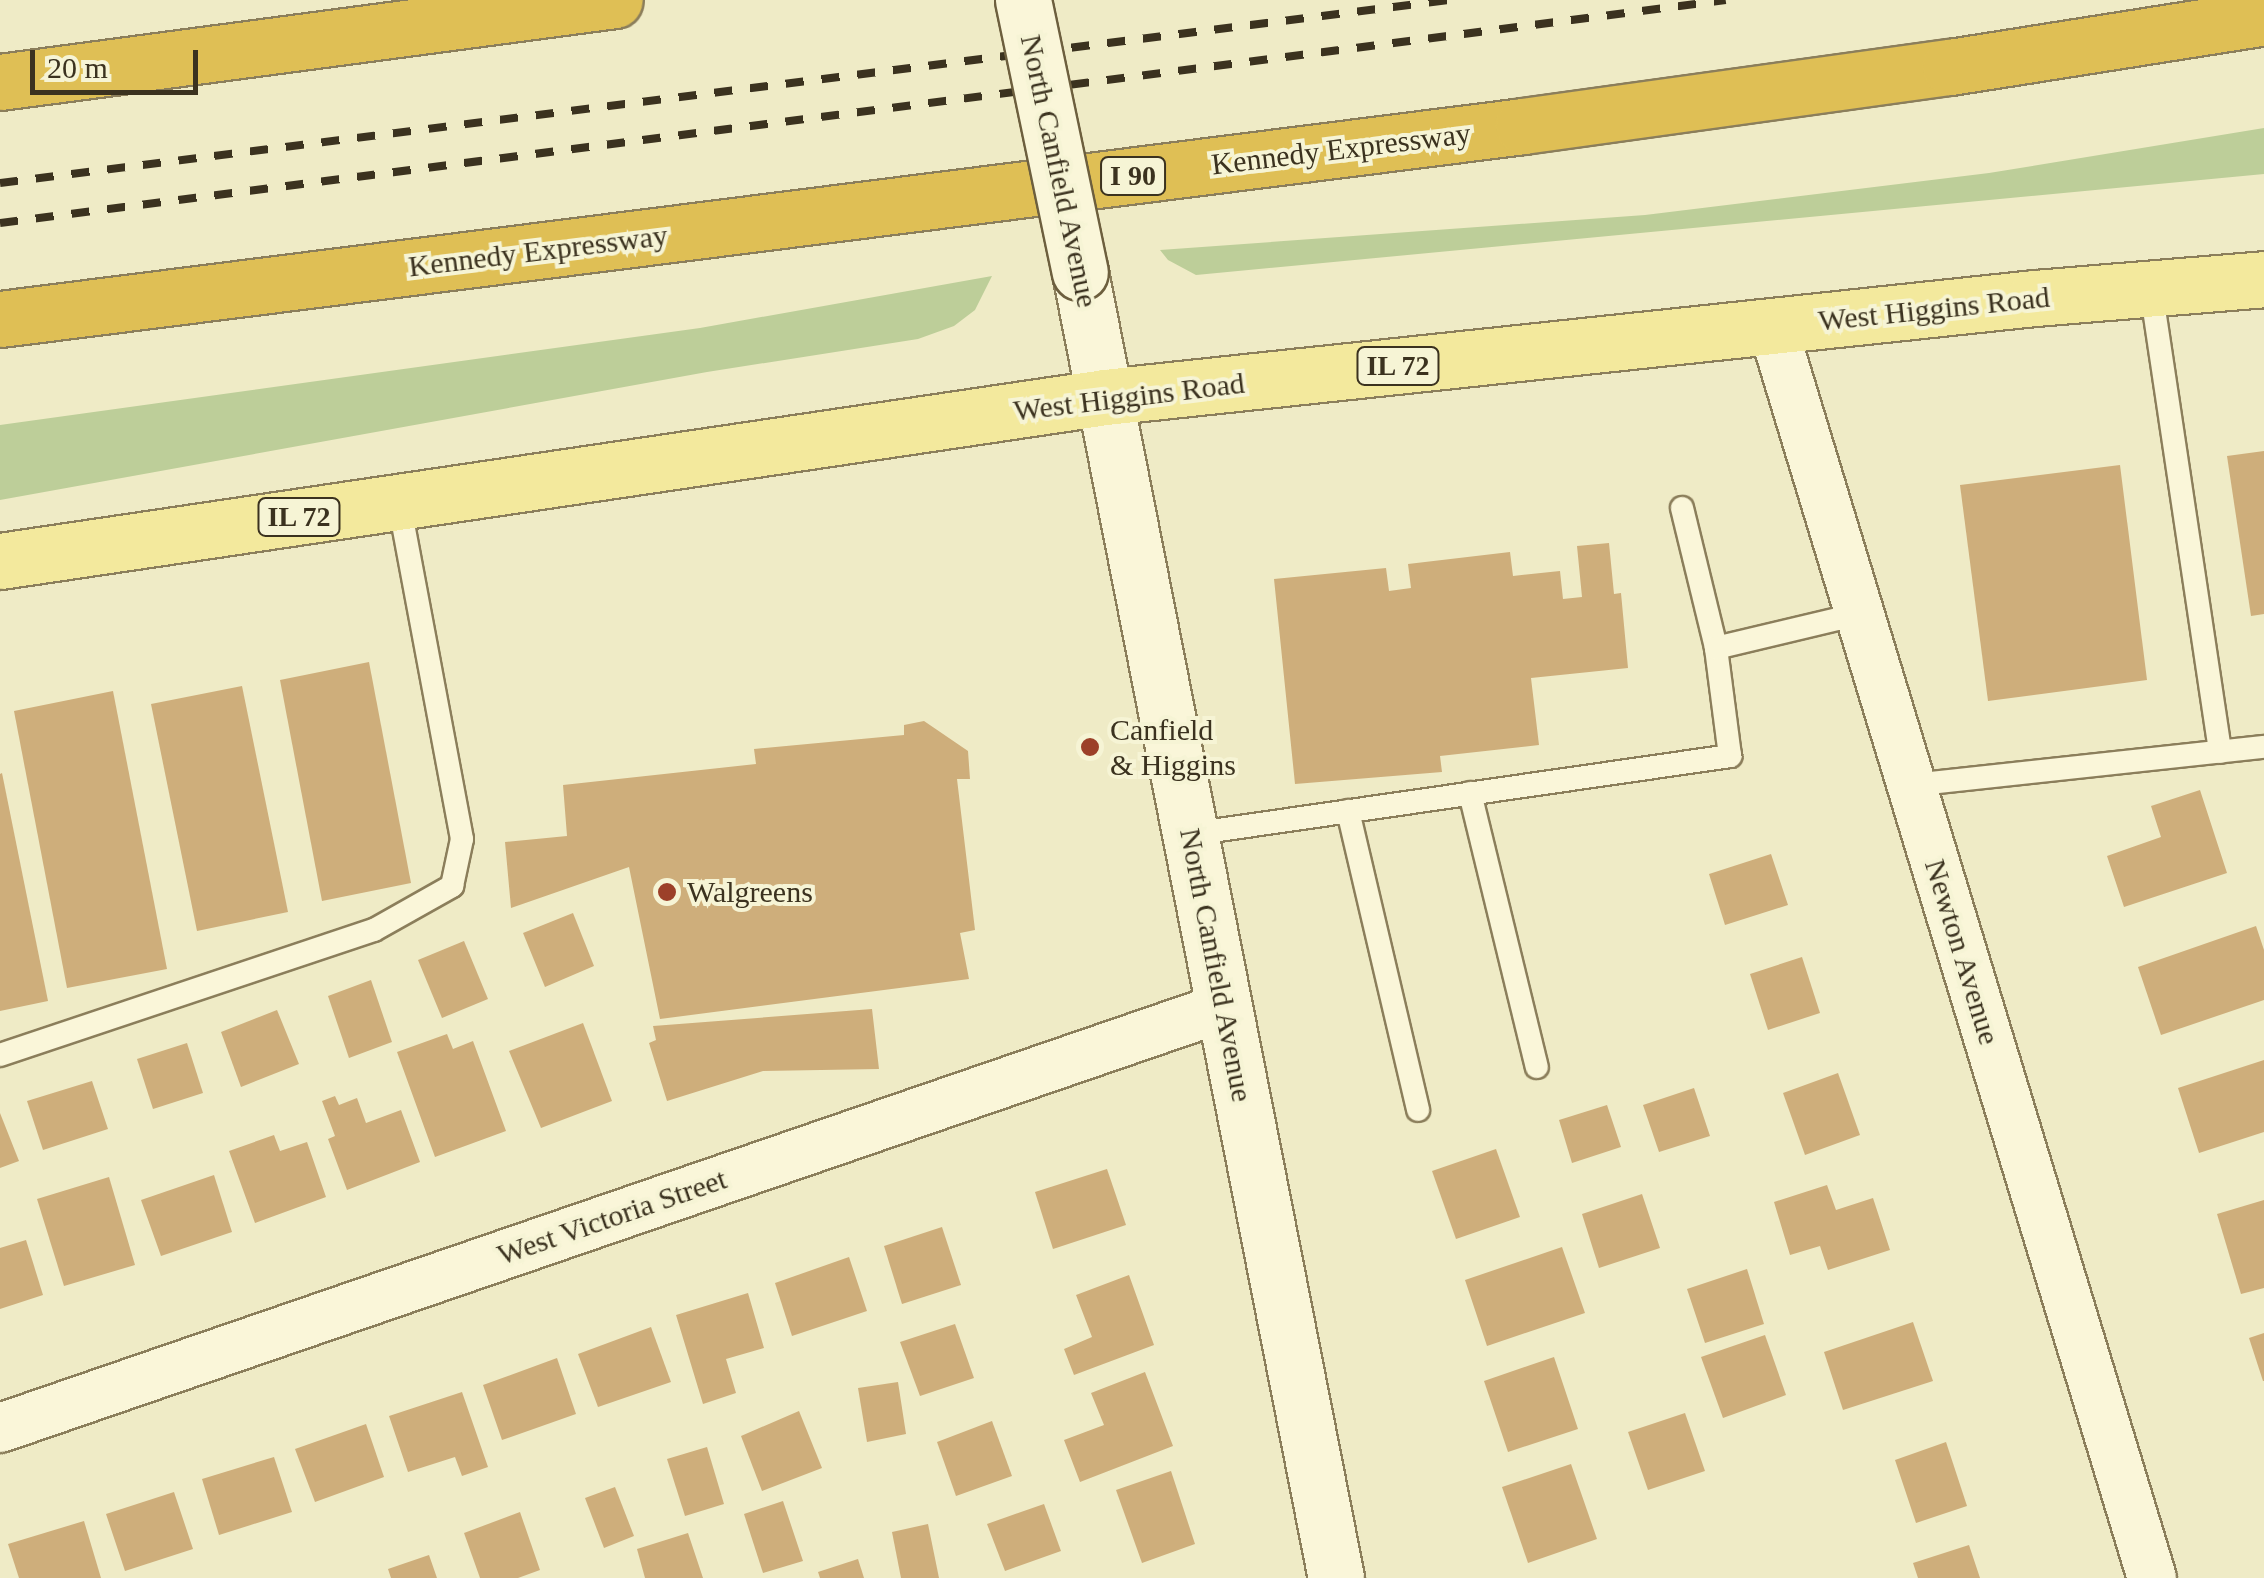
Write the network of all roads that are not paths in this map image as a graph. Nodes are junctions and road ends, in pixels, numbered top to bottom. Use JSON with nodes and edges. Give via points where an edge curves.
{"nodes":[{"id":1,"x":615,"y":0,"type":"edge"},
{"id":2,"x":1024,"y":0,"type":"edge"},
{"id":3,"x":2264,"y":17,"type":"edge"},
{"id":4,"x":0,"y":82,"type":"edge"},
{"id":5,"x":2264,"y":279,"type":"edge"},
{"id":6,"x":2151,"y":288,"type":"junction"},
{"id":7,"x":0,"y":319,"type":"edge"},
{"id":8,"x":1772,"y":325,"type":"junction"},
{"id":9,"x":1105,"y":397,"type":"junction"},
{"id":10,"x":400,"y":502,"type":"junction"},
{"id":11,"x":1682,"y":508,"type":"dead end"},
{"id":12,"x":0,"y":561,"type":"edge"},
{"id":13,"x":1859,"y":614,"type":"junction"},
{"id":14,"x":1716,"y":648,"type":"junction"},
{"id":15,"x":2264,"y":747,"type":"edge"},
{"id":16,"x":2220,"y":752,"type":"junction"},
{"id":17,"x":1912,"y":786,"type":"junction"},
{"id":18,"x":1470,"y":793,"type":"junction"},
{"id":19,"x":1348,"y":811,"type":"junction"},
{"id":20,"x":1190,"y":834,"type":"junction"},
{"id":21,"x":1224,"y":1006,"type":"junction"},
{"id":22,"x":0,"y":1055,"type":"edge"},
{"id":23,"x":1537,"y":1068,"type":"dead end"},
{"id":24,"x":1418,"y":1110,"type":"dead end"},
{"id":25,"x":0,"y":1428,"type":"edge"},
{"id":26,"x":1336,"y":1578,"type":"edge"},
{"id":27,"x":2152,"y":1578,"type":"edge"}],
"edges":[{"from":1,"to":4,"type":"highway"},
{"from":2,"to":9,"type":"street","name":"North Canfield Avenue","bridge":true},
{"from":3,"to":7,"type":"highway","name":"Kennedy Expressway","number":"I 90","via":[[1543,124]]},
{"from":5,"to":6,"type":"main road","name":"West Higgins Road","number":"IL 72"},
{"from":6,"to":8,"type":"main road","name":"West Higgins Road","number":"IL 72"},
{"from":6,"to":16,"type":"lane"},
{"from":8,"to":9,"type":"main road","name":"West Higgins Road","number":"IL 72"},
{"from":8,"to":13,"type":"street","name":"Newton Avenue"},
{"from":9,"to":10,"type":"main road","name":"West Higgins Road","number":"IL 72"},
{"from":9,"to":20,"type":"street","name":"North Canfield Avenue"},
{"from":10,"to":12,"type":"main road","name":"West Higgins Road","number":"IL 72"},
{"from":10,"to":22,"type":"lane","via":[[462,839],[452,886],[374,930]]},
{"from":11,"to":14,"type":"lane"},
{"from":13,"to":14,"type":"lane"},
{"from":13,"to":17,"type":"street","name":"Newton Avenue"},
{"from":14,"to":18,"type":"lane","via":[[1730,756]]},
{"from":15,"to":16,"type":"lane"},
{"from":16,"to":17,"type":"lane"},
{"from":17,"to":27,"type":"street","name":"Newton Avenue"},
{"from":18,"to":19,"type":"lane"},
{"from":18,"to":23,"type":"lane"},
{"from":19,"to":20,"type":"lane"},
{"from":19,"to":24,"type":"lane"},
{"from":20,"to":21,"type":"street","name":"North Canfield Avenue"},
{"from":21,"to":25,"type":"street","name":"West Victoria Street"},
{"from":21,"to":26,"type":"street","name":"North Canfield Avenue"}]}
